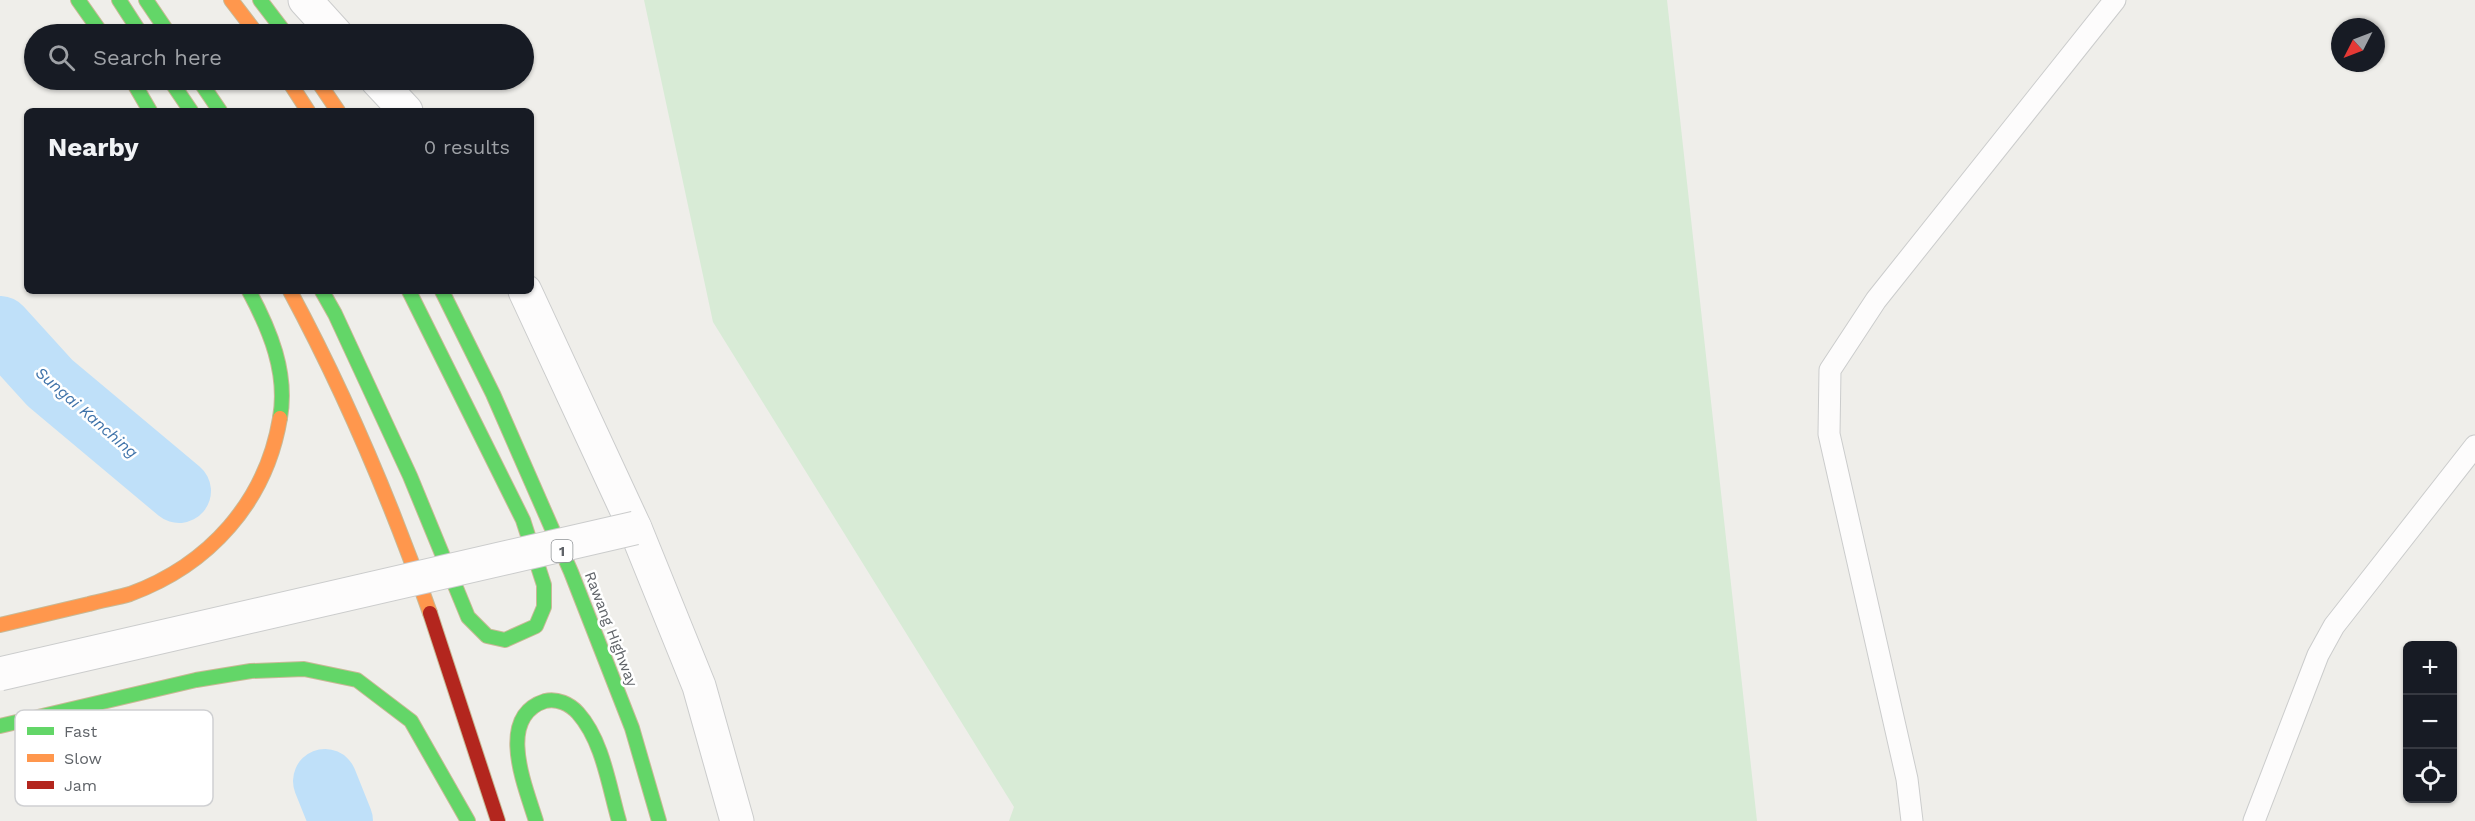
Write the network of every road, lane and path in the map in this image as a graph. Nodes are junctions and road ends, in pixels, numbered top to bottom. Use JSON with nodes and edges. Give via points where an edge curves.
{"nodes":[{"id":1,"x":78,"y":0,"type":"edge"},
{"id":2,"x":119,"y":0,"type":"edge"},
{"id":3,"x":146,"y":0,"type":"edge"},
{"id":4,"x":231,"y":0,"type":"edge"},
{"id":5,"x":260,"y":0,"type":"edge"},
{"id":6,"x":305,"y":0,"type":"edge"},
{"id":7,"x":2115,"y":0,"type":"edge"},
{"id":8,"x":95,"y":24,"type":"edge"},
{"id":9,"x":135,"y":24,"type":"edge"},
{"id":10,"x":162,"y":24,"type":"edge"},
{"id":11,"x":249,"y":24,"type":"edge"},
{"id":12,"x":278,"y":24,"type":"edge"},
{"id":13,"x":327,"y":24,"type":"edge"},
{"id":14,"x":138,"y":90,"type":"edge"},
{"id":15,"x":177,"y":90,"type":"edge"},
{"id":16,"x":206,"y":90,"type":"edge"},
{"id":17,"x":294,"y":90,"type":"edge"},
{"id":18,"x":324,"y":90,"type":"edge"},
{"id":19,"x":386,"y":90,"type":"edge"},
{"id":20,"x":148,"y":108,"type":"edge"},
{"id":21,"x":189,"y":108,"type":"edge"},
{"id":22,"x":218,"y":108,"type":"edge"},
{"id":23,"x":306,"y":108,"type":"edge"},
{"id":24,"x":336,"y":108,"type":"edge"},
{"id":25,"x":403,"y":108,"type":"edge"},
{"id":26,"x":251,"y":294,"type":"edge"},
{"id":27,"x":292,"y":294,"type":"edge"},
{"id":28,"x":324,"y":294,"type":"edge"},
{"id":29,"x":411,"y":294,"type":"edge"},
{"id":30,"x":443,"y":294,"type":"edge"},
{"id":31,"x":526,"y":294,"type":"edge"},
{"id":32,"x":2475,"y":446,"type":"edge"},
{"id":33,"x":635,"y":528,"type":"junction"},
{"id":34,"x":0,"y":625,"type":"edge"},
{"id":35,"x":0,"y":674,"type":"edge"},
{"id":36,"x":68,"y":710,"type":"edge"},
{"id":37,"x":15,"y":722,"type":"edge"},
{"id":38,"x":0,"y":726,"type":"edge"},
{"id":39,"x":468,"y":821,"type":"edge"},
{"id":40,"x":498,"y":821,"type":"edge"},
{"id":41,"x":536,"y":821,"type":"edge"},
{"id":42,"x":619,"y":821,"type":"edge"},
{"id":43,"x":659,"y":821,"type":"edge"},
{"id":44,"x":737,"y":821,"type":"edge"},
{"id":45,"x":1912,"y":821,"type":"edge"},
{"id":46,"x":2254,"y":821,"type":"edge"}],
"edges":[{"from":1,"to":8,"type":"highway"},
{"from":2,"to":9,"type":"highway"},
{"from":3,"to":10,"type":"highway"},
{"from":4,"to":11,"type":"highway"},
{"from":5,"to":12,"type":"highway"},
{"from":6,"to":13,"type":"street"},
{"from":7,"to":45,"type":"lane","via":[[1876,300],[1830,370],[1829,434],[1907,779]]},
{"from":14,"to":20,"type":"highway"},
{"from":15,"to":21,"type":"highway"},
{"from":16,"to":22,"type":"highway"},
{"from":17,"to":23,"type":"highway"},
{"from":18,"to":24,"type":"highway"},
{"from":19,"to":25,"type":"street"},
{"from":26,"to":34,"type":"highway","via":[[268,326],[278,361],[281,421],[267,466],[237,520],[217,542],[190,561],[127,595]]},
{"from":27,"to":40,"type":"highway","via":[[386,492]]},
{"from":28,"to":29,"type":"highway","via":[[410,476],[468,617],[487,636],[505,640],[536,626],[544,608],[544,585],[523,520]]},
{"from":30,"to":43,"type":"highway","name":"Rawang Highway","number":"1","via":[[572,572],[632,728]]},
{"from":31,"to":33,"type":"street"},
{"from":32,"to":46,"type":"lane","via":[[2334,626],[2318,655]]},
{"from":33,"to":35,"type":"street","bridge":true},
{"from":33,"to":44,"type":"street","via":[[699,686]]},
{"from":36,"to":39,"type":"highway","via":[[251,671],[304,669],[357,680],[411,721]]},
{"from":37,"to":38,"type":"highway"},
{"from":41,"to":42,"type":"highway","via":[[516,741],[522,719],[532,707],[549,700],[565,701],[580,715],[594,742]]}]}
